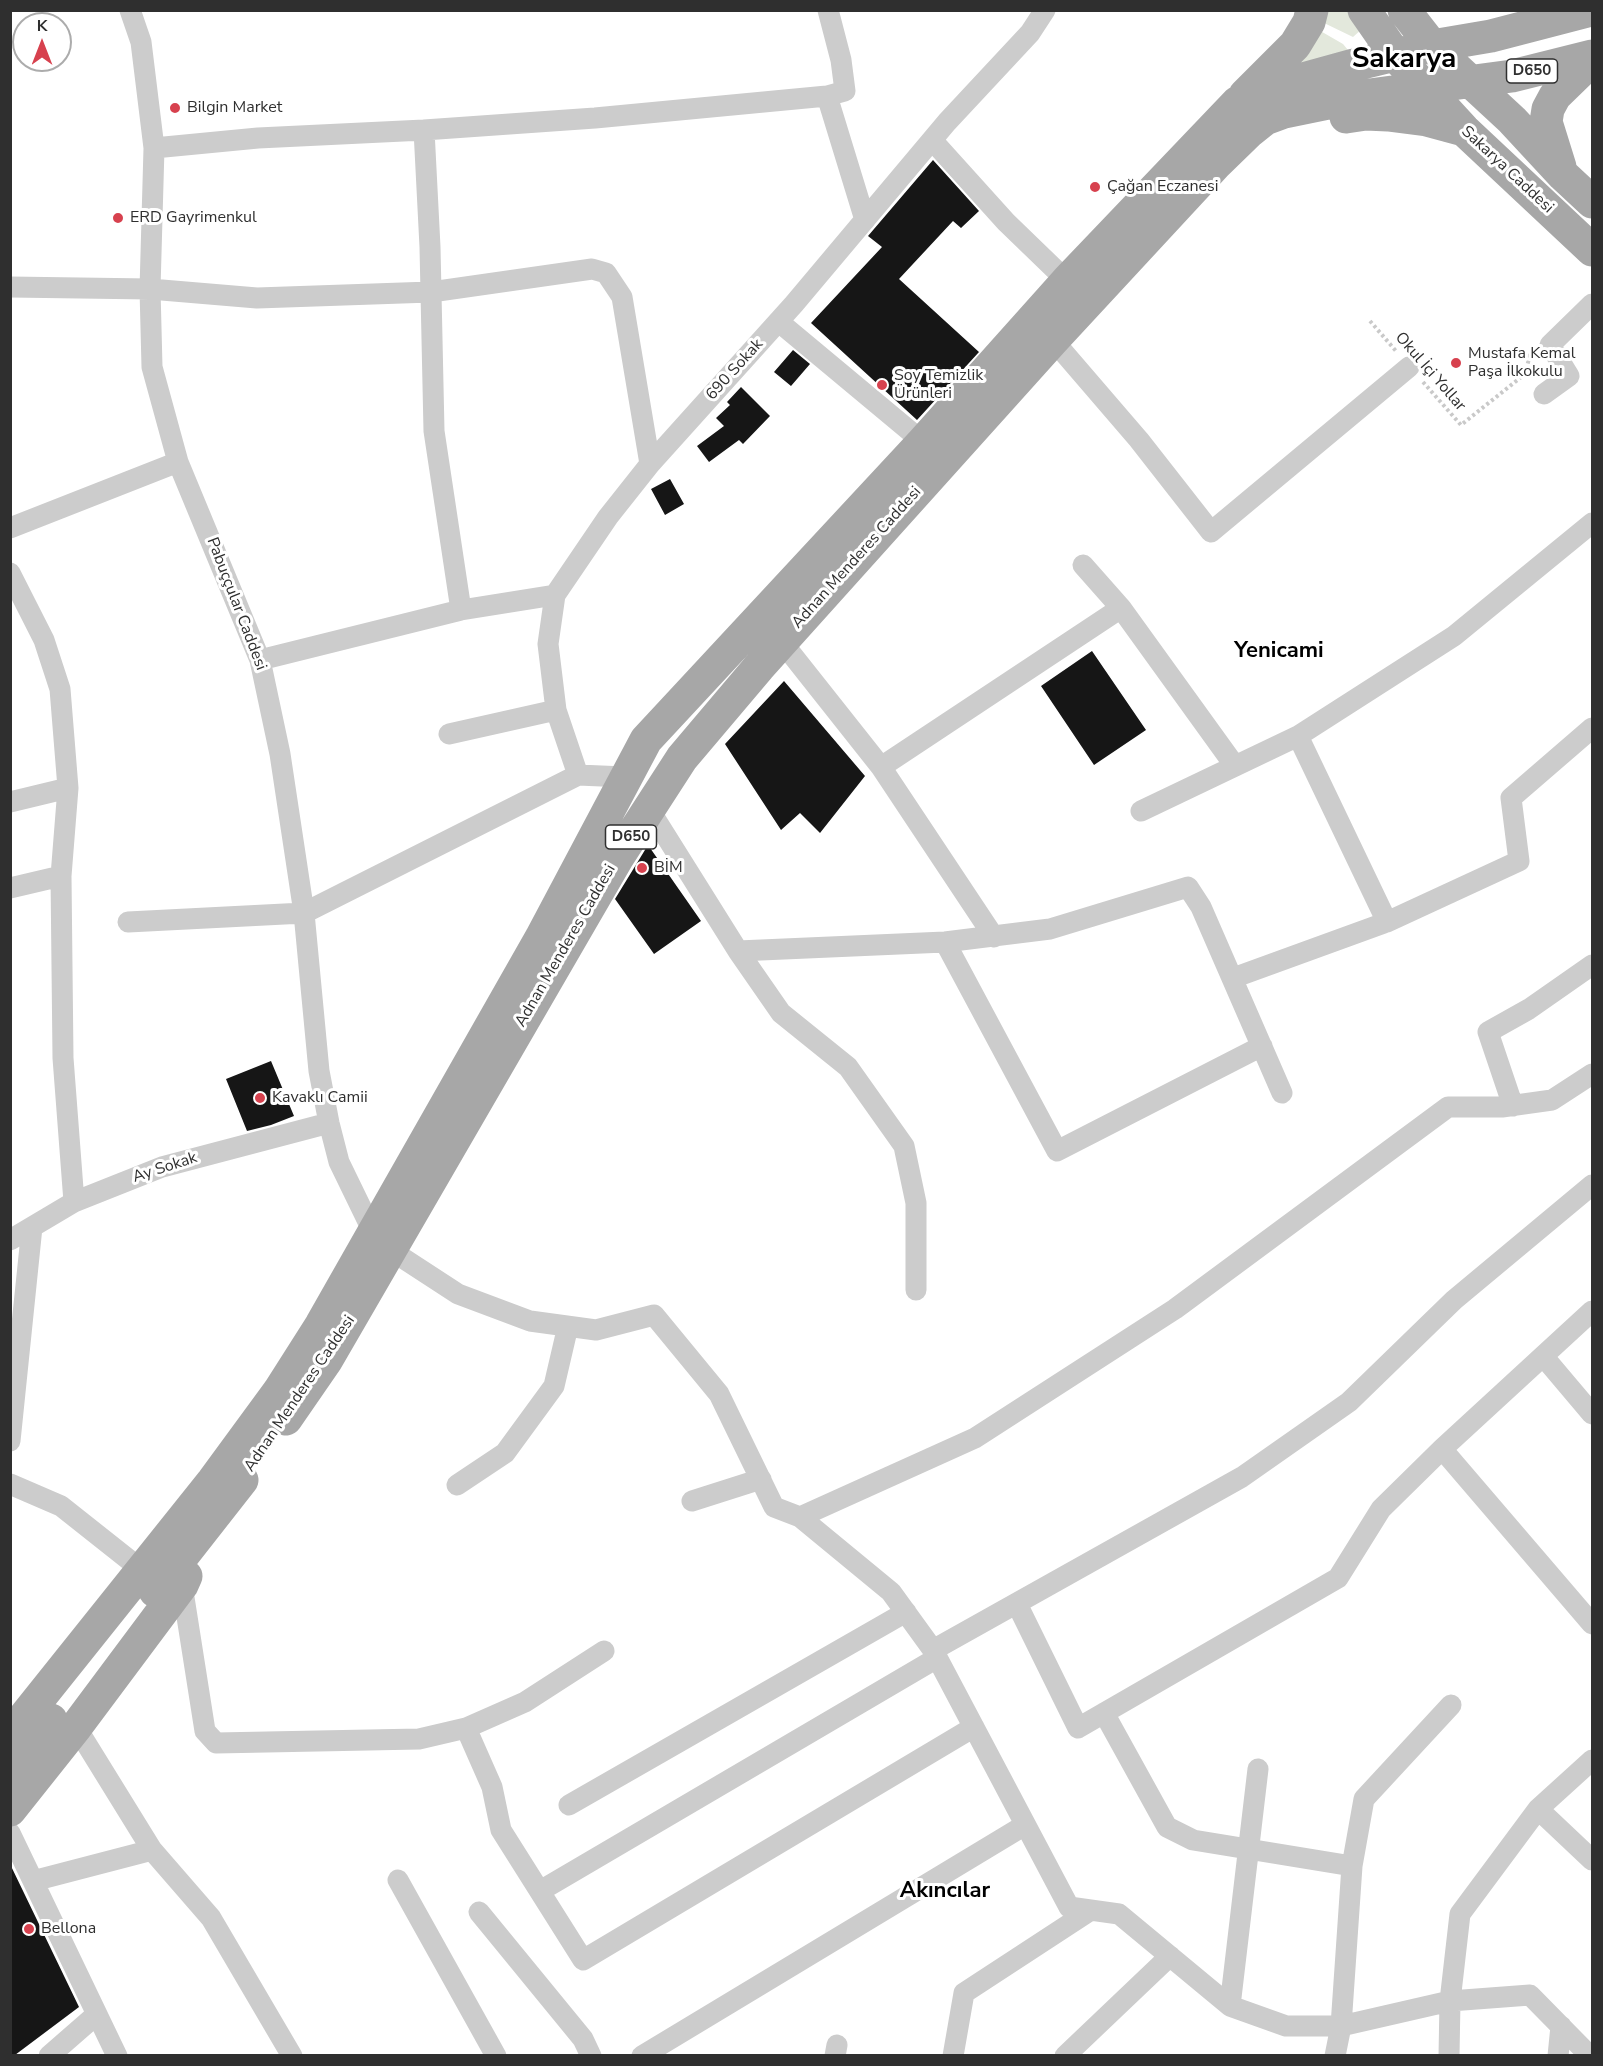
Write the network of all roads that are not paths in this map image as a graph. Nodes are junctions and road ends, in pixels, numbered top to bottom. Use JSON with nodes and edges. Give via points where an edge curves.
{"nodes":[{"id":1,"x":130,"y":10,"type":"edge"},
{"id":2,"x":828,"y":10,"type":"edge"},
{"id":3,"x":1045,"y":10,"type":"edge"},
{"id":4,"x":1312,"y":10,"type":"edge"},
{"id":5,"x":1364,"y":10,"type":"edge"},
{"id":6,"x":1591,"y":10,"type":"edge"},
{"id":7,"x":1407,"y":15,"type":"edge"},
{"id":8,"x":1476,"y":39,"type":"junction"},
{"id":9,"x":1432,"y":46,"type":"junction"},
{"id":10,"x":1396,"y":56,"type":"junction"},
{"id":11,"x":1593,"y":58,"type":"edge"},
{"id":12,"x":1470,"y":82,"type":"junction"},
{"id":13,"x":1424,"y":88,"type":"junction"},
{"id":14,"x":826,"y":96,"type":"junction"},
{"id":15,"x":1238,"y":102,"type":"junction"},
{"id":16,"x":424,"y":130,"type":"junction"},
{"id":17,"x":1464,"y":130,"type":"junction"},
{"id":18,"x":932,"y":140,"type":"junction"},
{"id":19,"x":154,"y":148,"type":"junction"},
{"id":20,"x":1215,"y":165,"type":"junction"},
{"id":21,"x":1563,"y":175,"type":"junction"},
{"id":22,"x":1593,"y":202,"type":"edge"},
{"id":23,"x":865,"y":220,"type":"junction"},
{"id":24,"x":1593,"y":250,"type":"edge"},
{"id":25,"x":1067,"y":281,"type":"junction"},
{"id":26,"x":10,"y":287,"type":"edge"},
{"id":27,"x":150,"y":289,"type":"junction"},
{"id":28,"x":431,"y":292,"type":"junction"},
{"id":29,"x":1593,"y":304,"type":"edge"},
{"id":30,"x":779,"y":322,"type":"junction"},
{"id":31,"x":1053,"y":340,"type":"junction"},
{"id":32,"x":1410,"y":367,"type":"road end"},
{"id":33,"x":1544,"y":394,"type":"dead end"},
{"id":34,"x":923,"y":442,"type":"junction"},
{"id":35,"x":178,"y":462,"type":"junction"},
{"id":36,"x":650,"y":464,"type":"junction"},
{"id":37,"x":1593,"y":523,"type":"edge"},
{"id":38,"x":10,"y":528,"type":"edge"},
{"id":39,"x":1083,"y":565,"type":"dead end"},
{"id":40,"x":10,"y":573,"type":"edge"},
{"id":41,"x":555,"y":595,"type":"junction"},
{"id":42,"x":1121,"y":608,"type":"junction"},
{"id":43,"x":461,"y":610,"type":"junction"},
{"id":44,"x":782,"y":642,"type":"junction"},
{"id":45,"x":260,"y":660,"type":"junction"},
{"id":46,"x":556,"y":710,"type":"junction"},
{"id":47,"x":1593,"y":728,"type":"edge"},
{"id":48,"x":449,"y":734,"type":"dead end"},
{"id":49,"x":1298,"y":736,"type":"junction"},
{"id":50,"x":1235,"y":766,"type":"junction"},
{"id":51,"x":881,"y":767,"type":"junction"},
{"id":52,"x":578,"y":776,"type":"junction"},
{"id":53,"x":625,"y":777,"type":"junction"},
{"id":54,"x":68,"y":788,"type":"junction"},
{"id":55,"x":10,"y":802,"type":"edge"},
{"id":56,"x":649,"y":808,"type":"junction"},
{"id":57,"x":1141,"y":811,"type":"dead end"},
{"id":58,"x":62,"y":876,"type":"junction"},
{"id":59,"x":10,"y":888,"type":"edge"},
{"id":60,"x":304,"y":914,"type":"junction"},
{"id":61,"x":128,"y":922,"type":"dead end"},
{"id":62,"x":1387,"y":922,"type":"junction"},
{"id":63,"x":994,"y":937,"type":"junction"},
{"id":64,"x":945,"y":942,"type":"junction"},
{"id":65,"x":738,"y":951,"type":"junction"},
{"id":66,"x":1593,"y":965,"type":"edge"},
{"id":67,"x":1233,"y":978,"type":"junction"},
{"id":68,"x":1262,"y":1046,"type":"junction"},
{"id":69,"x":1593,"y":1074,"type":"edge"},
{"id":70,"x":1282,"y":1093,"type":"dead end"},
{"id":71,"x":1513,"y":1106,"type":"junction"},
{"id":72,"x":329,"y":1123,"type":"junction"},
{"id":73,"x":1593,"y":1185,"type":"edge"},
{"id":74,"x":74,"y":1202,"type":"junction"},
{"id":75,"x":32,"y":1227,"type":"junction"},
{"id":76,"x":10,"y":1240,"type":"edge"},
{"id":77,"x":382,"y":1241,"type":"junction"},
{"id":78,"x":916,"y":1290,"type":"dead end"},
{"id":79,"x":1593,"y":1311,"type":"edge"},
{"id":80,"x":568,"y":1326,"type":"junction"},
{"id":81,"x":1543,"y":1356,"type":"junction"},
{"id":82,"x":1593,"y":1414,"type":"edge"},
{"id":83,"x":10,"y":1441,"type":"edge"},
{"id":84,"x":1442,"y":1449,"type":"junction"},
{"id":85,"x":761,"y":1479,"type":"junction"},
{"id":86,"x":10,"y":1484,"type":"edge"},
{"id":87,"x":458,"y":1485,"type":"dead end"},
{"id":88,"x":692,"y":1501,"type":"dead end"},
{"id":89,"x":800,"y":1517,"type":"junction"},
{"id":90,"x":201,"y":1534,"type":"junction"},
{"id":91,"x":149,"y":1558,"type":"junction"},
{"id":92,"x":182,"y":1585,"type":"junction"},
{"id":93,"x":1017,"y":1604,"type":"junction"},
{"id":94,"x":906,"y":1612,"type":"junction"},
{"id":95,"x":1593,"y":1624,"type":"edge"},
{"id":96,"x":604,"y":1651,"type":"dead end"},
{"id":97,"x":935,"y":1654,"type":"junction"},
{"id":98,"x":10,"y":1704,"type":"edge"},
{"id":99,"x":1451,"y":1705,"type":"dead end"},
{"id":100,"x":1104,"y":1713,"type":"junction"},
{"id":101,"x":76,"y":1726,"type":"junction"},
{"id":102,"x":974,"y":1727,"type":"junction"},
{"id":103,"x":466,"y":1728,"type":"junction"},
{"id":104,"x":10,"y":1735,"type":"edge"},
{"id":105,"x":1593,"y":1760,"type":"edge"},
{"id":106,"x":10,"y":1769,"type":"edge"},
{"id":107,"x":1258,"y":1769,"type":"dead end"},
{"id":108,"x":569,"y":1804,"type":"dead end"},
{"id":109,"x":1538,"y":1809,"type":"junction"},
{"id":110,"x":10,"y":1810,"type":"edge"},
{"id":111,"x":1025,"y":1825,"type":"junction"},
{"id":112,"x":10,"y":1833,"type":"edge"},
{"id":113,"x":152,"y":1850,"type":"junction"},
{"id":114,"x":1250,"y":1850,"type":"junction"},
{"id":115,"x":1593,"y":1860,"type":"edge"},
{"id":116,"x":1352,"y":1866,"type":"junction"},
{"id":117,"x":398,"y":1880,"type":"dead end"},
{"id":118,"x":33,"y":1881,"type":"junction"},
{"id":119,"x":540,"y":1891,"type":"junction"},
{"id":120,"x":1091,"y":1910,"type":"junction"},
{"id":121,"x":479,"y":1912,"type":"dead end"},
{"id":122,"x":1170,"y":1956,"type":"junction"},
{"id":123,"x":1450,"y":2001,"type":"junction"},
{"id":124,"x":1230,"y":2006,"type":"junction"},
{"id":125,"x":96,"y":2015,"type":"junction"},
{"id":126,"x":1341,"y":2026,"type":"junction"},
{"id":127,"x":1561,"y":2026,"type":"junction"},
{"id":128,"x":49,"y":2055,"type":"edge"},
{"id":129,"x":117,"y":2055,"type":"edge"},
{"id":130,"x":292,"y":2055,"type":"edge"},
{"id":131,"x":496,"y":2055,"type":"edge"},
{"id":132,"x":591,"y":2055,"type":"edge"},
{"id":133,"x":642,"y":2055,"type":"edge"},
{"id":134,"x":953,"y":2055,"type":"edge"},
{"id":135,"x":1065,"y":2055,"type":"edge"},
{"id":136,"x":1335,"y":2055,"type":"edge"},
{"id":137,"x":1449,"y":2055,"type":"edge"},
{"id":138,"x":1558,"y":2055,"type":"edge"},
{"id":139,"x":1590,"y":2055,"type":"edge"}],
"edges":[{"from":1,"to":19,"type":"street","name":"Pabuççular Caddesi","via":[[141,42]]},
{"from":2,"to":14,"type":"street","via":[[845,91]]},
{"from":3,"to":18,"type":"street","name":"690 Sokak","via":[[1030,33]]},
{"from":4,"to":15,"type":"main road","via":[[1295,45]]},
{"from":5,"to":10,"type":"main road","name":"Sakarya Caddesi"},
{"from":6,"to":8,"type":"main road","name":"Adnan Menderes Caddesi"},
{"from":7,"to":8,"type":"main road","via":[[1436,33]]},
{"from":7,"to":9,"type":"main road"},
{"from":8,"to":9,"type":"main road","name":"Adnan Menderes Caddesi"},
{"from":9,"to":10,"type":"main road","name":"Adnan Menderes Caddesi"},
{"from":9,"to":12,"type":"main road"},
{"from":10,"to":13,"type":"main road","name":"Sakarya Caddesi"},
{"from":10,"to":15,"type":"main road","name":"Adnan Menderes Caddesi","via":[[1278,86]]},
{"from":11,"to":12,"type":"main road","number":"D650"},
{"from":11,"to":21,"type":"main road","via":[[1554,96],[1548,109],[1546,122]]},
{"from":12,"to":13,"type":"main road","name":"Adnan Menderes Caddesi"},
{"from":12,"to":21,"type":"main road"},
{"from":13,"to":17,"type":"main road","name":"Sakarya Caddesi"},
{"from":13,"to":20,"type":"main road","name":"Adnan Menderes Caddesi","number":"D650","via":[[1284,112],[1250,131]]},
{"from":14,"to":16,"type":"street"},
{"from":14,"to":23,"type":"street"},
{"from":15,"to":25,"type":"main road","name":"Adnan Menderes Caddesi"},
{"from":16,"to":19,"type":"street","via":[[258,138]]},
{"from":16,"to":28,"type":"street"},
{"from":17,"to":20,"type":"main road","via":[[1427,120],[1366,114],[1255,143]]},
{"from":17,"to":24,"type":"main road","name":"Sakarya Caddesi"},
{"from":18,"to":23,"type":"street","name":"690 Sokak"},
{"from":18,"to":25,"type":"street","via":[[1006,222]]},
{"from":19,"to":27,"type":"street","name":"Pabuççular Caddesi"},
{"from":20,"to":31,"type":"main road","name":"Adnan Menderes Caddesi","number":"D650"},
{"from":21,"to":22,"type":"main road"},
{"from":23,"to":30,"type":"street","name":"690 Sokak"},
{"from":25,"to":34,"type":"main road","name":"Adnan Menderes Caddesi"},
{"from":26,"to":27,"type":"street"},
{"from":27,"to":28,"type":"street","via":[[257,298]]},
{"from":27,"to":35,"type":"street","name":"Pabuççular Caddesi","via":[[152,367]]},
{"from":28,"to":36,"type":"street","via":[[592,269],[606,273],[622,297]]},
{"from":28,"to":43,"type":"street","via":[[434,431]]},
{"from":29,"to":33,"type":"street","via":[[1550,345],[1569,376]]},
{"from":30,"to":34,"type":"street"},
{"from":30,"to":36,"type":"street","name":"690 Sokak"},
{"from":31,"to":32,"type":"street","via":[[1211,532]]},
{"from":31,"to":44,"type":"main road","name":"Adnan Menderes Caddesi","number":"D650"},
{"from":34,"to":53,"type":"main road","name":"Adnan Menderes Caddesi","via":[[646,740]]},
{"from":35,"to":38,"type":"street"},
{"from":35,"to":45,"type":"street","name":"Pabuççular Caddesi"},
{"from":36,"to":41,"type":"street","name":"690 Sokak"},
{"from":37,"to":49,"type":"street","via":[[1454,636]]},
{"from":39,"to":42,"type":"street"},
{"from":40,"to":54,"type":"street","via":[[44,640],[60,689]]},
{"from":41,"to":43,"type":"street"},
{"from":41,"to":46,"type":"street","name":"690 Sokak","via":[[548,644]]},
{"from":42,"to":50,"type":"street"},
{"from":42,"to":51,"type":"street"},
{"from":43,"to":45,"type":"street"},
{"from":44,"to":51,"type":"street"},
{"from":44,"to":56,"type":"main road","name":"Adnan Menderes Caddesi","number":"D650","via":[[682,758]]},
{"from":45,"to":60,"type":"street","name":"Pabuççular Caddesi","via":[[280,754]]},
{"from":46,"to":48,"type":"street"},
{"from":46,"to":52,"type":"street","name":"690 Sokak"},
{"from":47,"to":62,"type":"street","via":[[1511,798],[1519,861]]},
{"from":49,"to":50,"type":"street"},
{"from":49,"to":62,"type":"street"},
{"from":50,"to":57,"type":"street"},
{"from":51,"to":63,"type":"street"},
{"from":52,"to":53,"type":"street"},
{"from":52,"to":60,"type":"street"},
{"from":53,"to":77,"type":"main road","name":"Adnan Menderes Caddesi"},
{"from":54,"to":55,"type":"street"},
{"from":54,"to":58,"type":"street"},
{"from":56,"to":65,"type":"street"},
{"from":56,"to":77,"type":"main road","name":"Adnan Menderes Caddesi","number":"D650","via":[[414,1207]]},
{"from":58,"to":59,"type":"street"},
{"from":58,"to":74,"type":"street","via":[[63,1058]]},
{"from":60,"to":61,"type":"street"},
{"from":60,"to":72,"type":"street","name":"Pabuççular Caddesi","via":[[319,1071]]},
{"from":62,"to":67,"type":"street"},
{"from":63,"to":64,"type":"street"},
{"from":63,"to":67,"type":"street","via":[[1050,929],[1188,886]]},
{"from":64,"to":65,"type":"street"},
{"from":64,"to":68,"type":"street","via":[[1057,1151]]},
{"from":65,"to":78,"type":"street","via":[[781,1013],[848,1067],[904,1146],[916,1203]]},
{"from":66,"to":71,"type":"street","via":[[1488,1032]]},
{"from":67,"to":68,"type":"street"},
{"from":68,"to":70,"type":"street"},
{"from":69,"to":71,"type":"street","via":[[1552,1100]]},
{"from":71,"to":89,"type":"street","via":[[1448,1107],[1175,1309],[975,1438]]},
{"from":72,"to":74,"type":"street","name":"Ay Sokak","via":[[162,1167]]},
{"from":72,"to":77,"type":"street","name":"Pabuççular Caddesi","via":[[339,1162]]},
{"from":73,"to":93,"type":"street","via":[[1454,1300],[1349,1402],[1242,1477]]},
{"from":74,"to":75,"type":"street","name":"Ay Sokak"},
{"from":75,"to":76,"type":"street","name":"Ay Sokak"},
{"from":75,"to":83,"type":"street"},
{"from":77,"to":80,"type":"street","via":[[458,1294],[530,1321]]},
{"from":77,"to":90,"type":"main road","name":"Adnan Menderes Caddesi","number":"D650","via":[[326,1361]]},
{"from":77,"to":91,"type":"main road","name":"Adnan Menderes Caddesi","via":[[213,1481]]},
{"from":79,"to":81,"type":"street"},
{"from":80,"to":85,"type":"street","via":[[596,1330],[654,1315],[719,1394]]},
{"from":80,"to":87,"type":"street","via":[[554,1386],[505,1453]]},
{"from":81,"to":82,"type":"street"},
{"from":81,"to":84,"type":"street"},
{"from":84,"to":95,"type":"street"},
{"from":84,"to":100,"type":"street","via":[[1381,1509],[1338,1578]]},
{"from":85,"to":88,"type":"street"},
{"from":85,"to":89,"type":"street","via":[[774,1506]]},
{"from":86,"to":91,"type":"street","via":[[61,1506]]},
{"from":89,"to":94,"type":"street","via":[[891,1592]]},
{"from":90,"to":92,"type":"main road"},
{"from":90,"to":106,"type":"main road","name":"Adnan Menderes Caddesi","number":"D650"},
{"from":91,"to":98,"type":"main road","via":[[77,1625]]},
{"from":91,"to":104,"type":"main road","name":"Adnan Menderes Caddesi"},
{"from":92,"to":101,"type":"main road"},
{"from":92,"to":103,"type":"street","via":[[205,1731],[216,1743],[419,1739]]},
{"from":93,"to":97,"type":"street"},
{"from":93,"to":100,"type":"street","via":[[1078,1728]]},
{"from":94,"to":97,"type":"street"},
{"from":94,"to":108,"type":"street"},
{"from":96,"to":103,"type":"street","via":[[525,1702]]},
{"from":97,"to":102,"type":"street"},
{"from":97,"to":119,"type":"street"},
{"from":99,"to":116,"type":"street","via":[[1364,1799]]},
{"from":100,"to":114,"type":"street","via":[[1167,1827],[1194,1840]]},
{"from":101,"to":110,"type":"main road"},
{"from":101,"to":113,"type":"street"},
{"from":102,"to":111,"type":"street"},
{"from":102,"to":119,"type":"street","via":[[583,1960]]},
{"from":103,"to":119,"type":"street","via":[[492,1787],[501,1830]]},
{"from":105,"to":109,"type":"street"},
{"from":107,"to":114,"type":"street"},
{"from":109,"to":115,"type":"street"},
{"from":109,"to":123,"type":"street","via":[[1460,1914]]},
{"from":111,"to":120,"type":"street","via":[[1069,1907]]},
{"from":111,"to":133,"type":"street"},
{"from":112,"to":118,"type":"street"},
{"from":113,"to":118,"type":"street"},
{"from":113,"to":130,"type":"street","via":[[211,1918]]},
{"from":114,"to":116,"type":"street"},
{"from":114,"to":124,"type":"street"},
{"from":116,"to":126,"type":"street"},
{"from":117,"to":131,"type":"street"},
{"from":118,"to":125,"type":"street"},
{"from":120,"to":122,"type":"street","via":[[1119,1914]]},
{"from":120,"to":134,"type":"street","via":[[964,1993]]},
{"from":121,"to":132,"type":"street","via":[[583,2039]]},
{"from":122,"to":124,"type":"street"},
{"from":122,"to":135,"type":"street"},
{"from":123,"to":126,"type":"street"},
{"from":123,"to":127,"type":"street","via":[[1530,1995]]},
{"from":123,"to":137,"type":"street"},
{"from":124,"to":126,"type":"street","via":[[1286,2026]]},
{"from":125,"to":128,"type":"street"},
{"from":125,"to":129,"type":"street"},
{"from":126,"to":136,"type":"street"},
{"from":127,"to":138,"type":"street"},
{"from":127,"to":139,"type":"street"}]}
